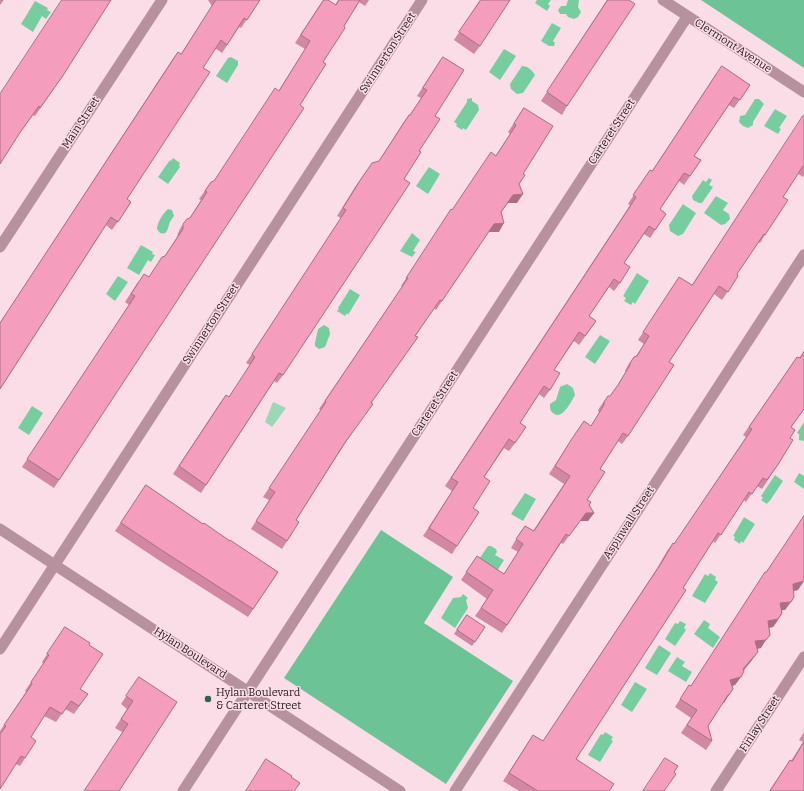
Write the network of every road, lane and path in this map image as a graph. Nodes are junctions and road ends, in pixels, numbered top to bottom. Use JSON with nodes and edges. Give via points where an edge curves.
{"nodes":[{"id":1,"x":162,"y":0,"type":"edge"},
{"id":2,"x":422,"y":0,"type":"edge"},
{"id":3,"x":663,"y":0,"type":"edge"},
{"id":4,"x":687,"y":17,"type":"junction"},
{"id":5,"x":804,"y":92,"type":"edge"},
{"id":6,"x":0,"y":247,"type":"edge"},
{"id":7,"x":804,"y":255,"type":"edge"},
{"id":8,"x":0,"y":529,"type":"edge"},
{"id":9,"x":55,"y":565,"type":"junction"},
{"id":10,"x":0,"y":649,"type":"edge"},
{"id":11,"x":804,"y":657,"type":"edge"},
{"id":12,"x":248,"y":692,"type":"junction"},
{"id":13,"x":183,"y":791,"type":"edge"},
{"id":14,"x":400,"y":791,"type":"edge"},
{"id":15,"x":455,"y":791,"type":"edge"},
{"id":16,"x":716,"y":791,"type":"edge"}],
"edges":[{"from":1,"to":6,"type":"street","name":"Main Street"},
{"from":2,"to":9,"type":"street","name":"Swinnerton Street"},
{"from":3,"to":4,"type":"street","name":"Clermont Avenue"},
{"from":4,"to":5,"type":"street","name":"Clermont Avenue"},
{"from":4,"to":12,"type":"street","name":"Carteret Street"},
{"from":7,"to":15,"type":"street","name":"Aspinwall Street"},
{"from":8,"to":9,"type":"street","name":"Hylan Boulevard"},
{"from":9,"to":10,"type":"street","name":"Swinnerton Street"},
{"from":9,"to":12,"type":"street","name":"Hylan Boulevard"},
{"from":11,"to":16,"type":"street","name":"Finlay Street"},
{"from":12,"to":13,"type":"street","name":"Carteret Street"},
{"from":12,"to":14,"type":"street","name":"Hylan Boulevard"}]}
